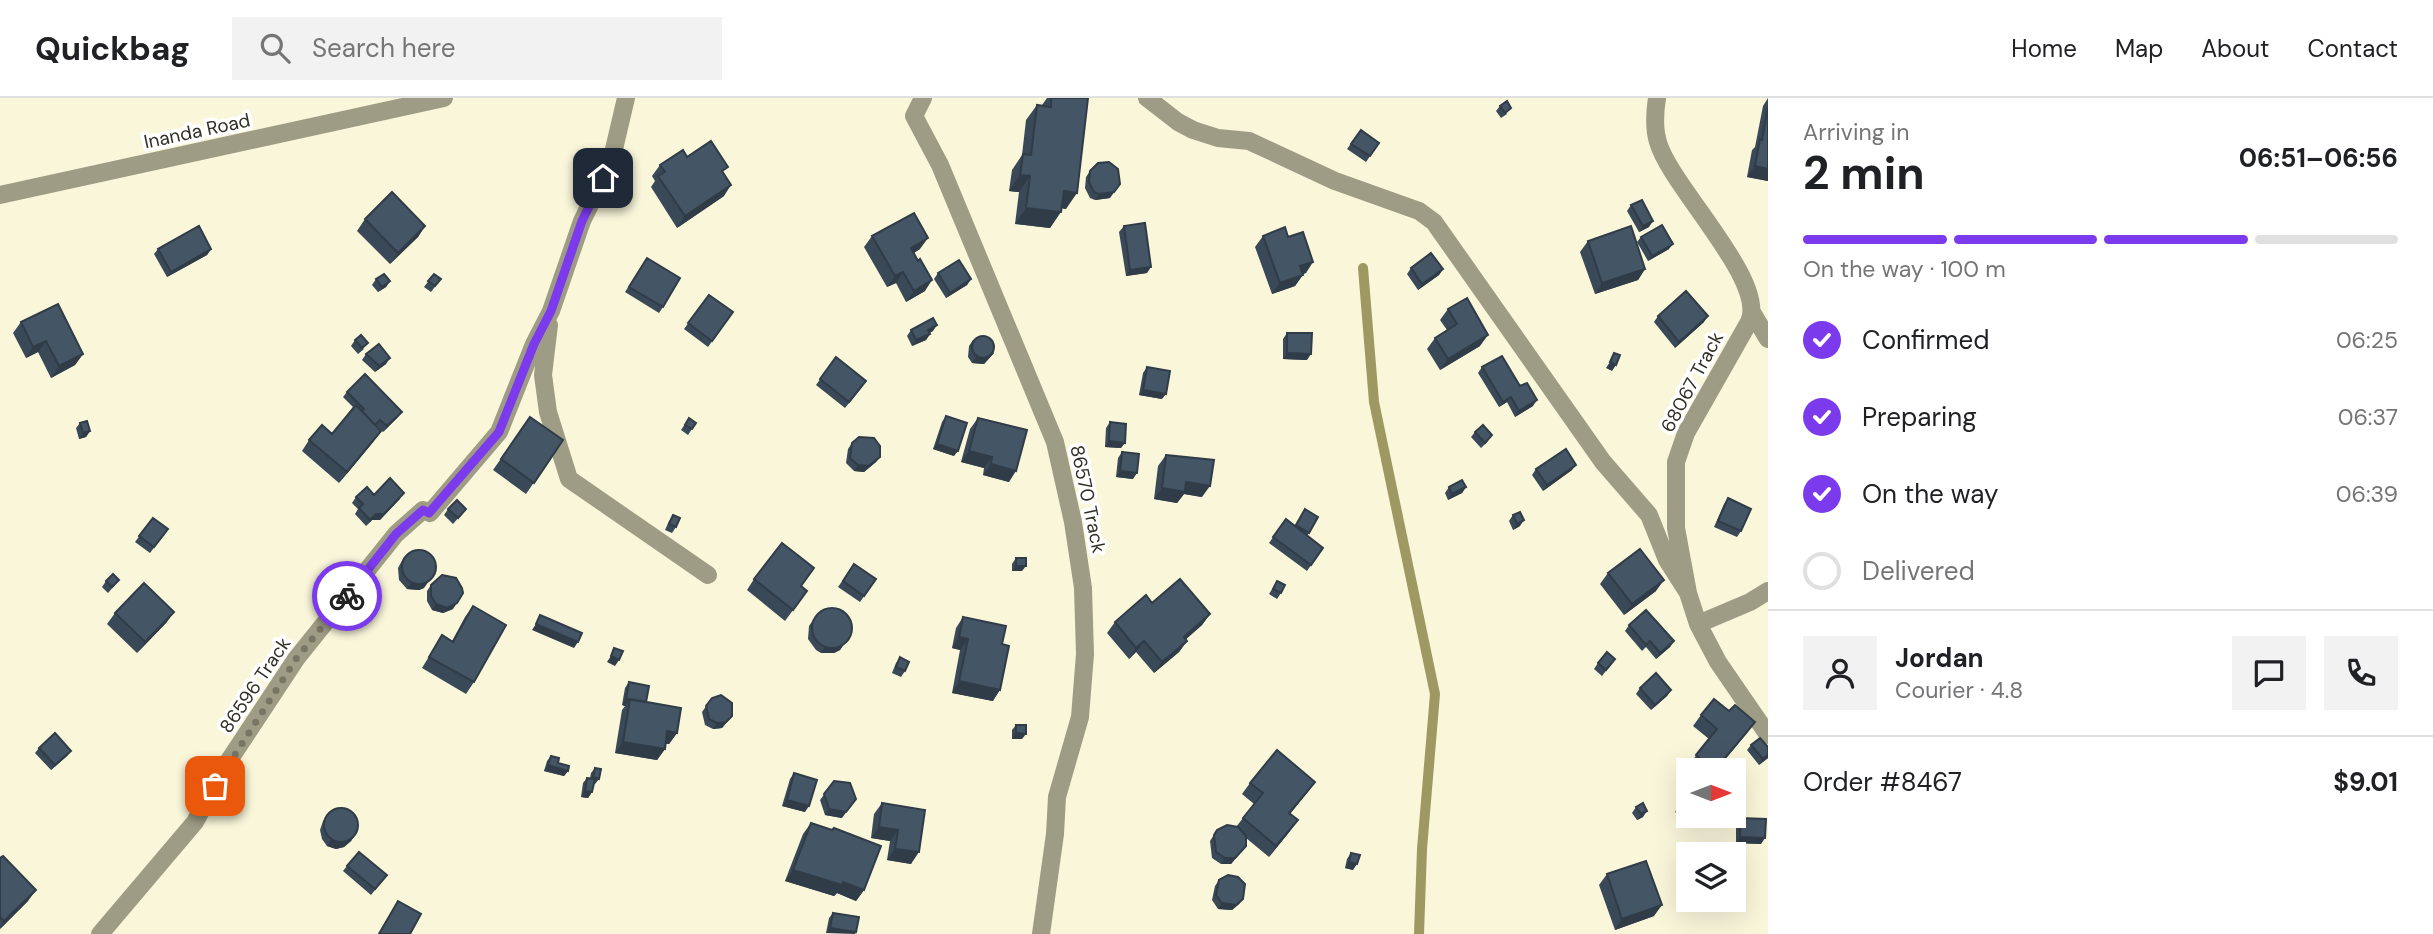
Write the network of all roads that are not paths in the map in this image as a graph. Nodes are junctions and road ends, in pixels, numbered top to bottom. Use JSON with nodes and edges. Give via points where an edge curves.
{"nodes":[{"id":1,"x":444,"y":98,"type":"edge"},
{"id":2,"x":626,"y":98,"type":"edge"},
{"id":3,"x":923,"y":98,"type":"edge"},
{"id":4,"x":1147,"y":98,"type":"edge"},
{"id":5,"x":1657,"y":98,"type":"edge"},
{"id":6,"x":0,"y":195,"type":"edge"},
{"id":7,"x":551,"y":311,"type":"junction"},
{"id":8,"x":1754,"y":314,"type":"junction"},
{"id":9,"x":1768,"y":339,"type":"edge"},
{"id":10,"x":708,"y":575,"type":"dead end"},
{"id":11,"x":1768,"y":591,"type":"edge"},
{"id":12,"x":1688,"y":593,"type":"junction"},
{"id":13,"x":1698,"y":624,"type":"junction"},
{"id":14,"x":1768,"y":735,"type":"edge"},
{"id":15,"x":100,"y":934,"type":"edge"},
{"id":16,"x":1041,"y":934,"type":"edge"}],
"edges":[{"from":1,"to":6,"type":"street","name":"Inanda Road"},
{"from":2,"to":7,"type":"street","name":"86596 Track","via":[[611,162],[582,221]]},
{"from":3,"to":16,"type":"street","name":"86570 Track","via":[[914,116],[940,165],[1055,442],[1083,588],[1085,654],[1080,718],[1057,797]]},
{"from":4,"to":12,"type":"street","via":[[1193,130],[1249,141],[1335,181],[1419,211],[1434,222],[1603,462],[1649,515],[1667,560]]},
{"from":5,"to":8,"type":"street","via":[[1658,142],[1745,283]]},
{"from":7,"to":10,"type":"street","via":[[543,375],[548,412],[569,479]]},
{"from":7,"to":15,"type":"street","name":"86596 Track","via":[[499,432],[429,513],[423,510],[396,534],[296,659],[195,822]]},
{"from":8,"to":9,"type":"street"},
{"from":8,"to":12,"type":"street","name":"68067 Track","via":[[1685,433],[1676,462],[1676,528]]},
{"from":11,"to":13,"type":"street"},
{"from":12,"to":13,"type":"street","name":"68067 Track"},
{"from":13,"to":14,"type":"street","name":"68067 Track"}]}
